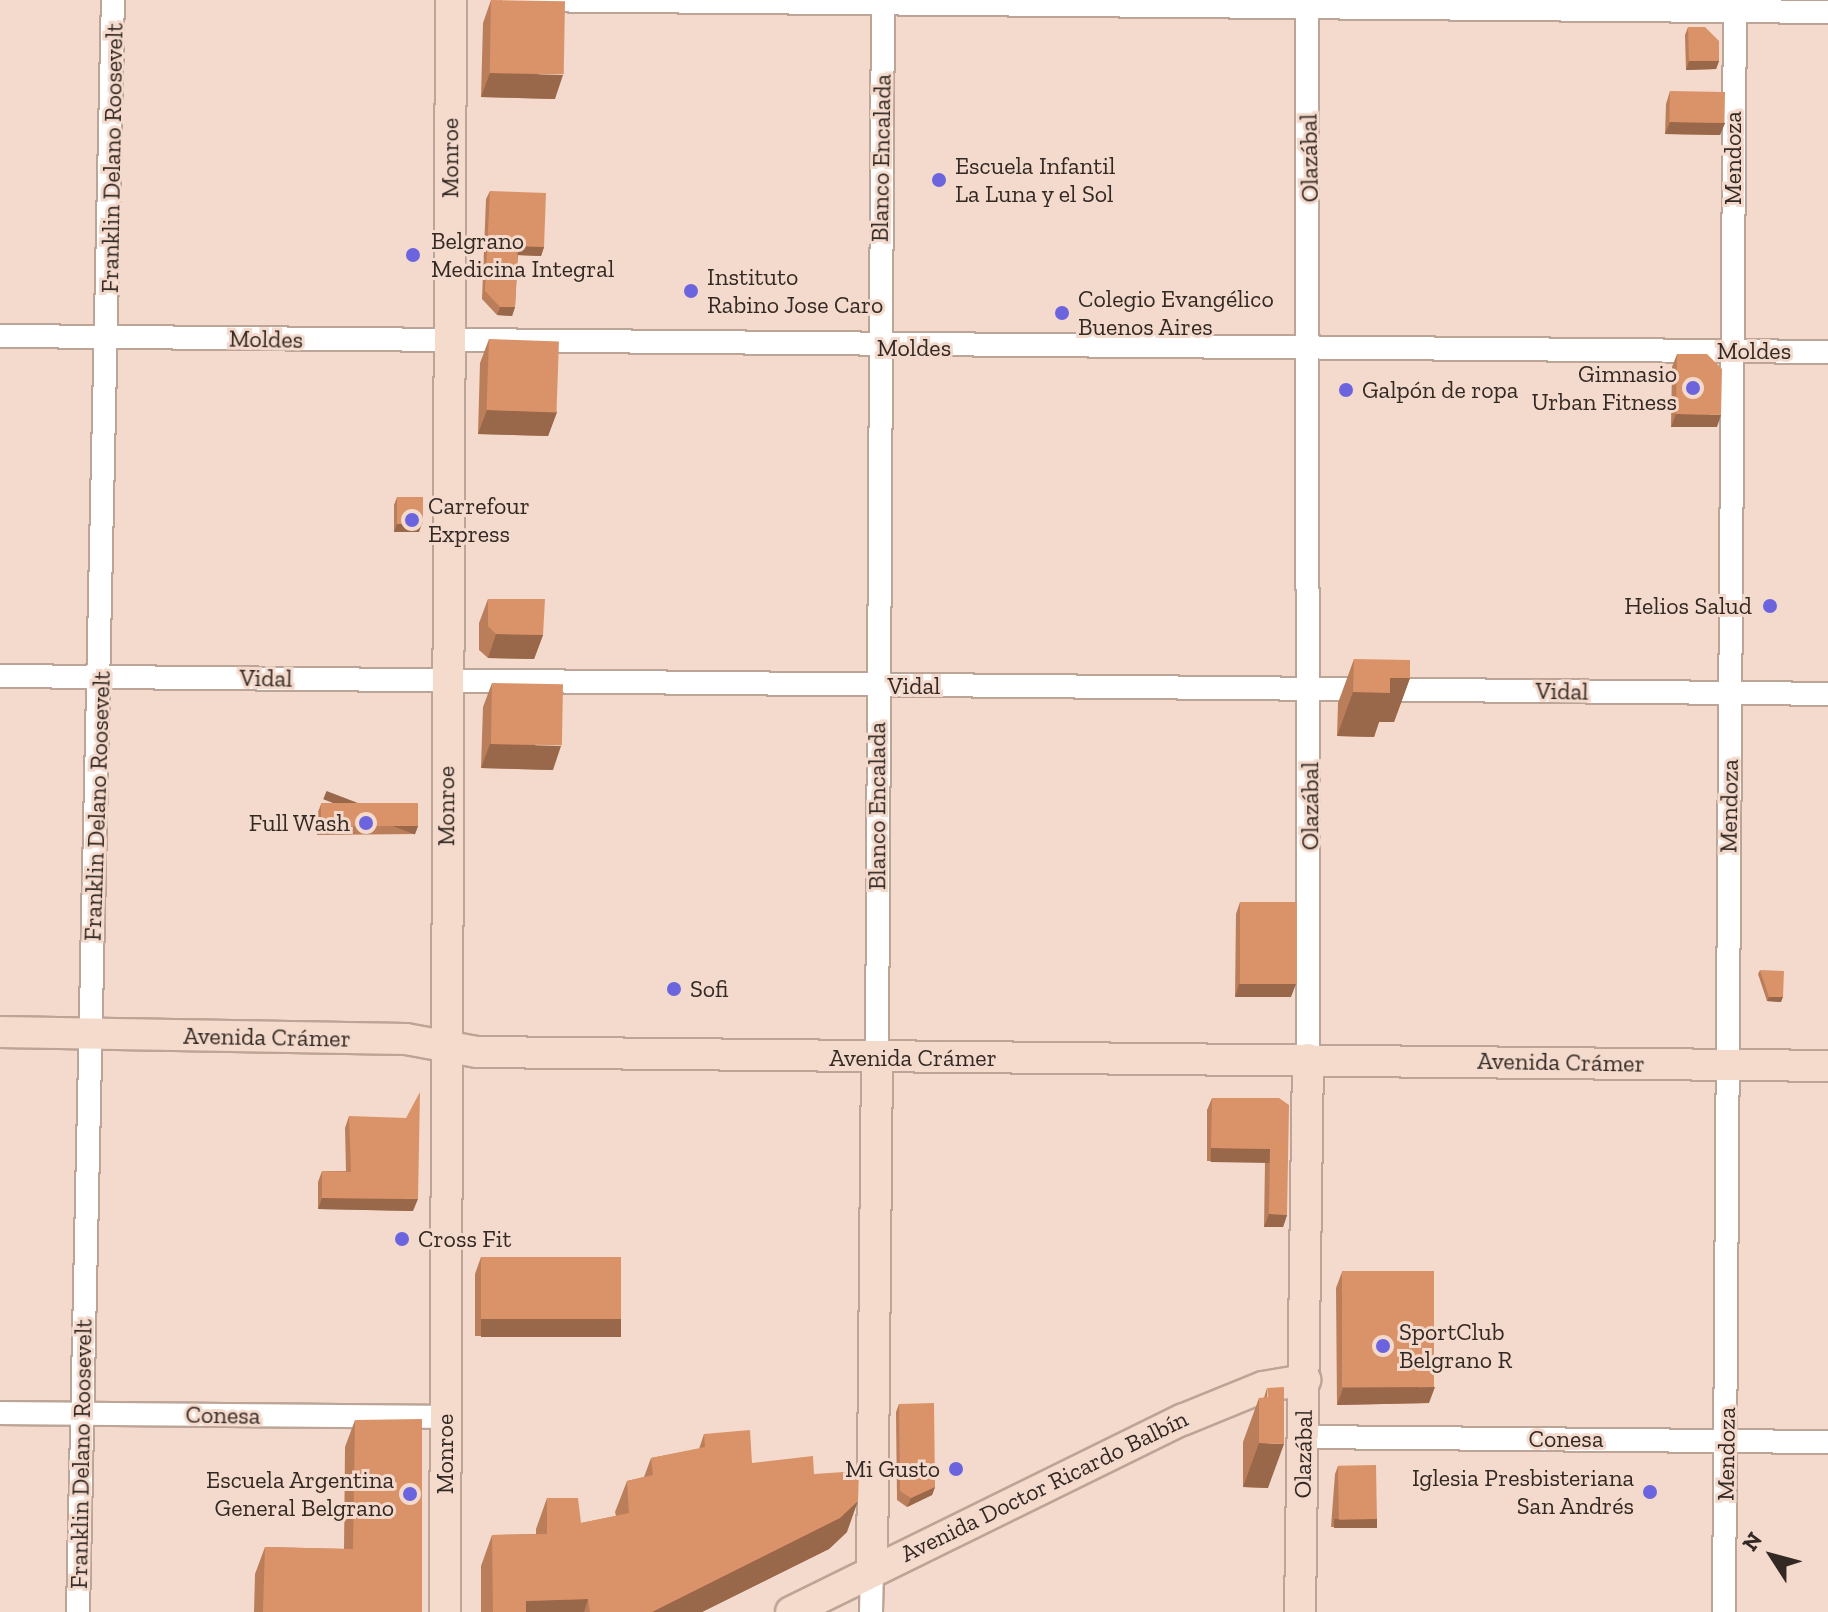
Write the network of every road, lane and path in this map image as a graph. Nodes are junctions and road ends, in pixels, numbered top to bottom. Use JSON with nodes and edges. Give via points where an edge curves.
{"nodes":[{"id":1,"x":113,"y":0,"type":"edge"},
{"id":2,"x":451,"y":0,"type":"edge"},
{"id":3,"x":513,"y":0,"type":"edge"},
{"id":4,"x":883,"y":1,"type":"edge"},
{"id":5,"x":1307,"y":3,"type":"edge"},
{"id":6,"x":1735,"y":6,"type":"edge"},
{"id":7,"x":1828,"y":12,"type":"edge"},
{"id":8,"x":0,"y":336,"type":"edge"},
{"id":9,"x":110,"y":336,"type":"junction"},
{"id":10,"x":449,"y":342,"type":"junction"},
{"id":11,"x":1311,"y":346,"type":"junction"},
{"id":12,"x":879,"y":349,"type":"junction"},
{"id":13,"x":1732,"y":351,"type":"junction"},
{"id":14,"x":1828,"y":352,"type":"edge"},
{"id":15,"x":0,"y":676,"type":"edge"},
{"id":16,"x":102,"y":676,"type":"junction"},
{"id":17,"x":447,"y":681,"type":"junction"},
{"id":18,"x":877,"y":686,"type":"junction"},
{"id":19,"x":1310,"y":687,"type":"junction"},
{"id":20,"x":1730,"y":693,"type":"junction"},
{"id":21,"x":1828,"y":694,"type":"edge"},
{"id":22,"x":0,"y":1032,"type":"edge"},
{"id":23,"x":89,"y":1033,"type":"junction"},
{"id":24,"x":445,"y":1046,"type":"junction"},
{"id":25,"x":877,"y":1058,"type":"junction"},
{"id":26,"x":1308,"y":1059,"type":"junction"},
{"id":27,"x":1726,"y":1065,"type":"junction"},
{"id":28,"x":1828,"y":1066,"type":"edge"},
{"id":29,"x":1305,"y":1380,"type":"junction"},
{"id":30,"x":0,"y":1413,"type":"edge"},
{"id":31,"x":81,"y":1413,"type":"junction"},
{"id":32,"x":445,"y":1417,"type":"junction"},
{"id":33,"x":1304,"y":1437,"type":"junction"},
{"id":34,"x":1727,"y":1441,"type":"junction"},
{"id":35,"x":1828,"y":1442,"type":"edge"},
{"id":36,"x":872,"y":1569,"type":"junction"},
{"id":37,"x":78,"y":1612,"type":"edge"},
{"id":38,"x":445,"y":1612,"type":"edge"},
{"id":39,"x":791,"y":1612,"type":"edge"},
{"id":40,"x":871,"y":1612,"type":"edge"},
{"id":41,"x":1300,"y":1612,"type":"edge"},
{"id":42,"x":1724,"y":1612,"type":"edge"}],
"edges":[{"from":1,"to":9,"type":"street","name":"Franklin Delano Roosevelt"},
{"from":2,"to":10,"type":"main road","name":"Monroe"},
{"from":3,"to":4,"type":"street"},
{"from":4,"to":5,"type":"street"},
{"from":4,"to":12,"type":"street","name":"Blanco Encalada"},
{"from":5,"to":6,"type":"street"},
{"from":5,"to":11,"type":"street","name":"Olazábal"},
{"from":6,"to":7,"type":"street"},
{"from":6,"to":13,"type":"street","name":"Mendoza"},
{"from":8,"to":9,"type":"street","name":"Moldes"},
{"from":9,"to":10,"type":"street","name":"Moldes"},
{"from":9,"to":16,"type":"street","name":"Franklin Delano Roosevelt"},
{"from":10,"to":12,"type":"street","name":"Moldes"},
{"from":10,"to":17,"type":"main road","name":"Monroe"},
{"from":11,"to":12,"type":"street","name":"Moldes"},
{"from":11,"to":13,"type":"street","name":"Moldes"},
{"from":11,"to":19,"type":"street","name":"Olazábal"},
{"from":12,"to":18,"type":"street","name":"Blanco Encalada"},
{"from":13,"to":14,"type":"street","name":"Moldes"},
{"from":13,"to":20,"type":"street","name":"Mendoza"},
{"from":15,"to":16,"type":"street","name":"Vidal"},
{"from":16,"to":17,"type":"street","name":"Vidal"},
{"from":16,"to":23,"type":"street","name":"Franklin Delano Roosevelt"},
{"from":17,"to":18,"type":"street","name":"Vidal"},
{"from":17,"to":24,"type":"main road","name":"Monroe"},
{"from":18,"to":19,"type":"street","name":"Vidal"},
{"from":18,"to":25,"type":"street","name":"Blanco Encalada"},
{"from":19,"to":20,"type":"street","name":"Vidal"},
{"from":19,"to":26,"type":"street","name":"Olazábal"},
{"from":20,"to":21,"type":"street","name":"Vidal"},
{"from":20,"to":27,"type":"street","name":"Mendoza"},
{"from":22,"to":23,"type":"main road","name":"Avenida Crámer"},
{"from":23,"to":24,"type":"main road","name":"Avenida Crámer","via":[[406,1039]]},
{"from":23,"to":31,"type":"street","name":"Franklin Delano Roosevelt"},
{"from":24,"to":25,"type":"main road","name":"Avenida Crámer"},
{"from":24,"to":32,"type":"main road","name":"Monroe"},
{"from":25,"to":26,"type":"main road","name":"Avenida Crámer"},
{"from":25,"to":36,"type":"main road","name":"Blanco Encalada"},
{"from":26,"to":27,"type":"main road","name":"Avenida Crámer"},
{"from":26,"to":29,"type":"main road","name":"Olazábal"},
{"from":27,"to":28,"type":"main road","name":"Avenida Crámer"},
{"from":27,"to":34,"type":"street","name":"Mendoza"},
{"from":29,"to":33,"type":"main road","name":"Olazábal"},
{"from":29,"to":36,"type":"main road","name":"Avenida Doctor Ricardo Balbín","via":[[1216,1404]]},
{"from":30,"to":31,"type":"street","name":"Conesa"},
{"from":31,"to":32,"type":"street","name":"Conesa"},
{"from":31,"to":37,"type":"street","name":"Franklin Delano Roosevelt"},
{"from":32,"to":38,"type":"main road","name":"Monroe"},
{"from":33,"to":34,"type":"street","name":"Conesa"},
{"from":33,"to":41,"type":"main road","name":"Olazábal"},
{"from":34,"to":35,"type":"street","name":"Conesa"},
{"from":34,"to":42,"type":"street","name":"Mendoza"},
{"from":36,"to":39,"type":"main road","name":"Avenida Doctor Ricardo Balbín"},
{"from":36,"to":40,"type":"street","name":"Blanco Encalada"}]}
